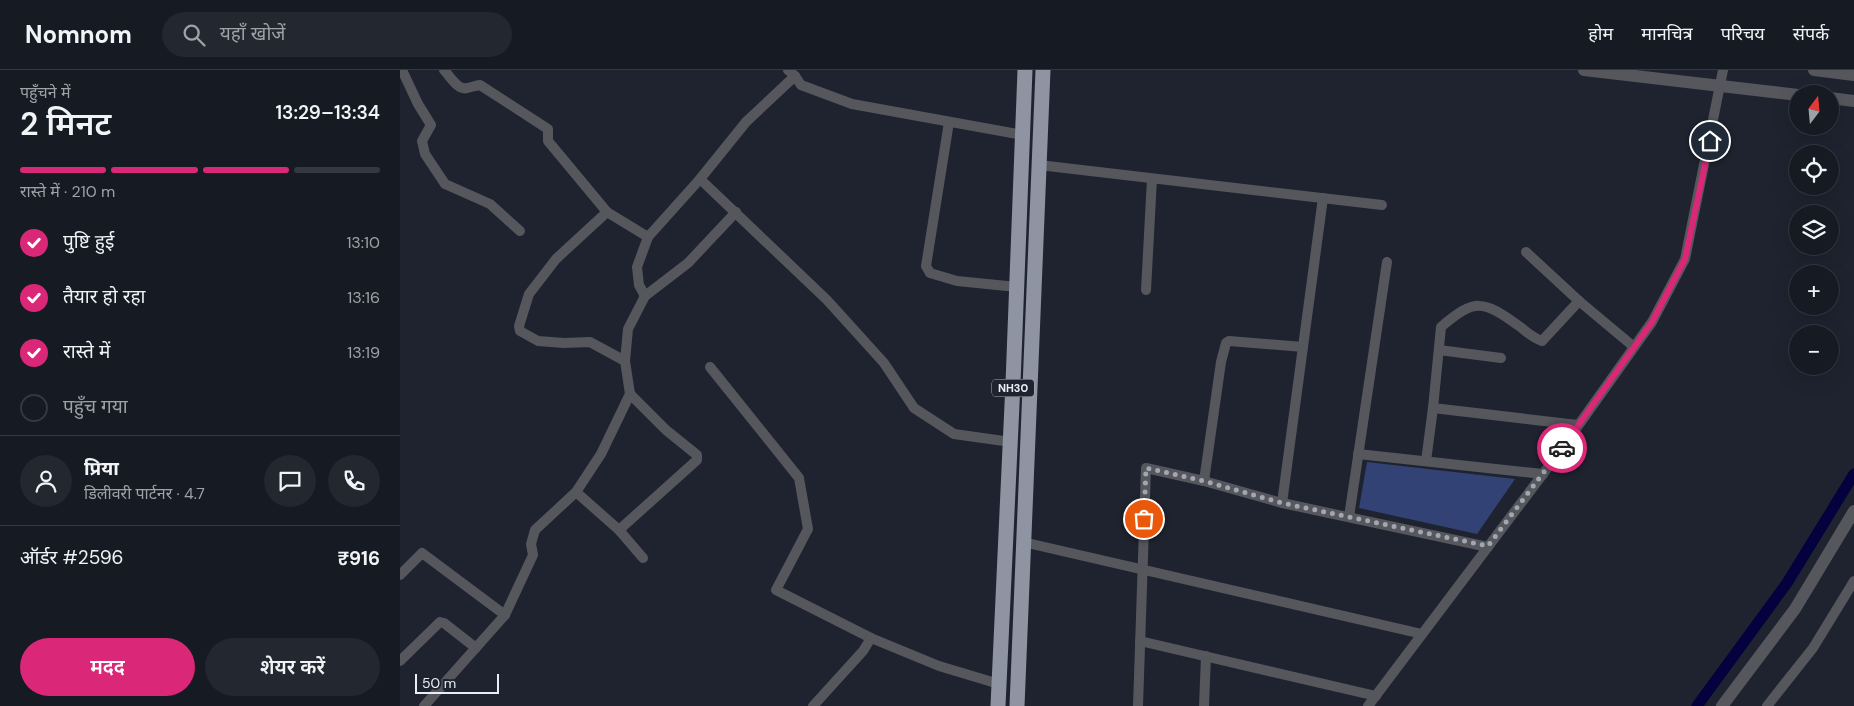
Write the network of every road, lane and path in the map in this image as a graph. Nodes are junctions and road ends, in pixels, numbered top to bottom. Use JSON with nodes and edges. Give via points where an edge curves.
{"nodes":[{"id":1,"x":402,"y":70,"type":"edge"},
{"id":2,"x":444,"y":70,"type":"edge"},
{"id":3,"x":1025,"y":70,"type":"edge"},
{"id":4,"x":1043,"y":70,"type":"edge"},
{"id":5,"x":1584,"y":70,"type":"edge"},
{"id":6,"x":1724,"y":70,"type":"edge"},
{"id":7,"x":1814,"y":70,"type":"edge"},
{"id":8,"x":791,"y":73,"type":"edge"},
{"id":9,"x":1854,"y":75,"type":"edge"},
{"id":10,"x":1720,"y":86,"type":"junction"},
{"id":11,"x":1789,"y":94,"type":"edge"},
{"id":12,"x":1839,"y":99,"type":"edge"},
{"id":13,"x":1854,"y":101,"type":"edge"},
{"id":14,"x":949,"y":122,"type":"junction"},
{"id":15,"x":1023,"y":135,"type":"junction"},
{"id":16,"x":1039,"y":165,"type":"junction"},
{"id":17,"x":700,"y":179,"type":"junction"},
{"id":18,"x":1152,"y":179,"type":"junction"},
{"id":19,"x":1323,"y":198,"type":"junction"},
{"id":20,"x":1382,"y":205,"type":"dead end"},
{"id":21,"x":607,"y":212,"type":"junction"},
{"id":22,"x":736,"y":212,"type":"junction"},
{"id":23,"x":520,"y":231,"type":"dead end"},
{"id":24,"x":648,"y":237,"type":"junction"},
{"id":25,"x":1526,"y":252,"type":"dead end"},
{"id":26,"x":1387,"y":262,"type":"dead end"},
{"id":27,"x":1017,"y":287,"type":"junction"},
{"id":28,"x":1146,"y":290,"type":"dead end"},
{"id":29,"x":645,"y":296,"type":"junction"},
{"id":30,"x":1579,"y":301,"type":"junction"},
{"id":31,"x":1634,"y":346,"type":"junction"},
{"id":32,"x":1303,"y":347,"type":"junction"},
{"id":33,"x":1439,"y":350,"type":"junction"},
{"id":34,"x":1500,"y":358,"type":"dead end"},
{"id":35,"x":625,"y":360,"type":"junction"},
{"id":36,"x":710,"y":367,"type":"dead end"},
{"id":37,"x":630,"y":394,"type":"junction"},
{"id":38,"x":1433,"y":408,"type":"junction"},
{"id":39,"x":1578,"y":425,"type":"junction"},
{"id":40,"x":1011,"y":442,"type":"junction"},
{"id":41,"x":1358,"y":454,"type":"junction"},
{"id":42,"x":1426,"y":461,"type":"junction"},
{"id":43,"x":1543,"y":474,"type":"junction"},
{"id":44,"x":1204,"y":481,"type":"junction"},
{"id":45,"x":576,"y":492,"type":"junction"},
{"id":46,"x":1282,"y":503,"type":"junction"},
{"id":47,"x":1854,"y":511,"type":"edge"},
{"id":48,"x":1349,"y":517,"type":"junction"},
{"id":49,"x":619,"y":530,"type":"junction"},
{"id":50,"x":1023,"y":542,"type":"junction"},
{"id":51,"x":1488,"y":546,"type":"junction"},
{"id":52,"x":643,"y":558,"type":"dead end"},
{"id":53,"x":1142,"y":570,"type":"junction"},
{"id":54,"x":400,"y":575,"type":"edge"},
{"id":55,"x":1854,"y":581,"type":"edge"},
{"id":56,"x":506,"y":615,"type":"junction"},
{"id":57,"x":1422,"y":634,"type":"junction"},
{"id":58,"x":872,"y":638,"type":"junction"},
{"id":59,"x":1140,"y":641,"type":"junction"},
{"id":60,"x":476,"y":648,"type":"junction"},
{"id":61,"x":1206,"y":656,"type":"junction"},
{"id":62,"x":400,"y":661,"type":"edge"},
{"id":63,"x":999,"y":684,"type":"junction"},
{"id":64,"x":1376,"y":696,"type":"junction"},
{"id":65,"x":424,"y":706,"type":"edge"},
{"id":66,"x":813,"y":706,"type":"edge"},
{"id":67,"x":998,"y":706,"type":"edge"},
{"id":68,"x":1017,"y":706,"type":"edge"},
{"id":69,"x":1138,"y":706,"type":"edge"},
{"id":70,"x":1204,"y":706,"type":"edge"},
{"id":71,"x":1368,"y":706,"type":"edge"},
{"id":72,"x":1722,"y":706,"type":"edge"},
{"id":73,"x":1767,"y":706,"type":"edge"}],
"edges":[{"from":1,"to":23,"type":"street","via":[[431,126],[422,141],[425,154],[446,184],[490,204]]},
{"from":2,"to":21,"type":"street","via":[[460,88],[480,85],[548,129],[548,141]]},
{"from":3,"to":15,"type":"highway","number":"NH30"},
{"from":4,"to":16,"type":"highway","number":"NH30"},
{"from":5,"to":10,"type":"street"},
{"from":6,"to":10,"type":"street"},
{"from":7,"to":9,"type":"street"},
{"from":8,"to":14,"type":"street","via":[[801,85],[852,104]]},
{"from":8,"to":17,"type":"street"},
{"from":10,"to":11,"type":"street"},
{"from":10,"to":31,"type":"street","via":[[1685,259],[1652,322]]},
{"from":12,"to":13,"type":"street"},
{"from":14,"to":15,"type":"street"},
{"from":14,"to":27,"type":"street","via":[[926,266],[930,273],[957,281]]},
{"from":15,"to":27,"type":"highway","number":"NH30"},
{"from":16,"to":18,"type":"street"},
{"from":16,"to":50,"type":"highway","number":"NH30"},
{"from":17,"to":22,"type":"street"},
{"from":17,"to":24,"type":"street"},
{"from":18,"to":19,"type":"street"},
{"from":18,"to":28,"type":"street"},
{"from":19,"to":20,"type":"street"},
{"from":19,"to":32,"type":"street"},
{"from":21,"to":24,"type":"street"},
{"from":21,"to":35,"type":"street","via":[[556,259],[529,294],[519,326],[520,331],[538,341],[590,342]]},
{"from":22,"to":29,"type":"street","via":[[688,263]]},
{"from":22,"to":40,"type":"street","via":[[827,300],[884,363],[914,408],[954,434]]},
{"from":24,"to":29,"type":"street","via":[[637,267],[638,285]]},
{"from":25,"to":30,"type":"street"},
{"from":26,"to":41,"type":"street"},
{"from":27,"to":40,"type":"highway","number":"NH30"},
{"from":29,"to":35,"type":"street","via":[[628,329]]},
{"from":30,"to":31,"type":"street"},
{"from":30,"to":33,"type":"street","via":[[1542,341],[1492,308],[1472,305],[1441,327]]},
{"from":31,"to":39,"type":"street"},
{"from":32,"to":44,"type":"street","via":[[1226,342]]},
{"from":32,"to":46,"type":"street"},
{"from":33,"to":34,"type":"street"},
{"from":33,"to":38,"type":"street"},
{"from":35,"to":37,"type":"street"},
{"from":36,"to":58,"type":"street","via":[[799,478],[808,529],[776,590]]},
{"from":37,"to":45,"type":"street","via":[[601,454]]},
{"from":37,"to":49,"type":"street","via":[[697,455],[697,460]]},
{"from":38,"to":39,"type":"street"},
{"from":38,"to":42,"type":"street"},
{"from":39,"to":43,"type":"street"},
{"from":40,"to":63,"type":"highway","number":"NH30"},
{"from":41,"to":42,"type":"street"},
{"from":41,"to":48,"type":"street"},
{"from":42,"to":43,"type":"street"},
{"from":43,"to":51,"type":"street"},
{"from":44,"to":46,"type":"street"},
{"from":44,"to":53,"type":"street","via":[[1146,468]]},
{"from":45,"to":49,"type":"street"},
{"from":45,"to":56,"type":"street","via":[[535,530],[531,544],[533,555]]},
{"from":46,"to":48,"type":"street"},
{"from":47,"to":72,"type":"street","via":[[1795,609]]},
{"from":48,"to":51,"type":"street"},
{"from":49,"to":52,"type":"street"},
{"from":50,"to":53,"type":"street"},
{"from":50,"to":68,"type":"highway","number":"NH30"},
{"from":51,"to":57,"type":"street"},
{"from":53,"to":57,"type":"street"},
{"from":53,"to":59,"type":"street"},
{"from":54,"to":56,"type":"street","via":[[422,553]]},
{"from":55,"to":73,"type":"street","via":[[1813,648]]},
{"from":56,"to":60,"type":"street"},
{"from":57,"to":64,"type":"street"},
{"from":58,"to":63,"type":"street","via":[[939,666]]},
{"from":58,"to":66,"type":"street"},
{"from":59,"to":61,"type":"street"},
{"from":59,"to":69,"type":"street"},
{"from":60,"to":62,"type":"street","via":[[440,622]]},
{"from":60,"to":65,"type":"street"},
{"from":61,"to":64,"type":"street"},
{"from":61,"to":70,"type":"street"},
{"from":63,"to":67,"type":"highway","number":"NH30"},
{"from":64,"to":71,"type":"street"}]}
